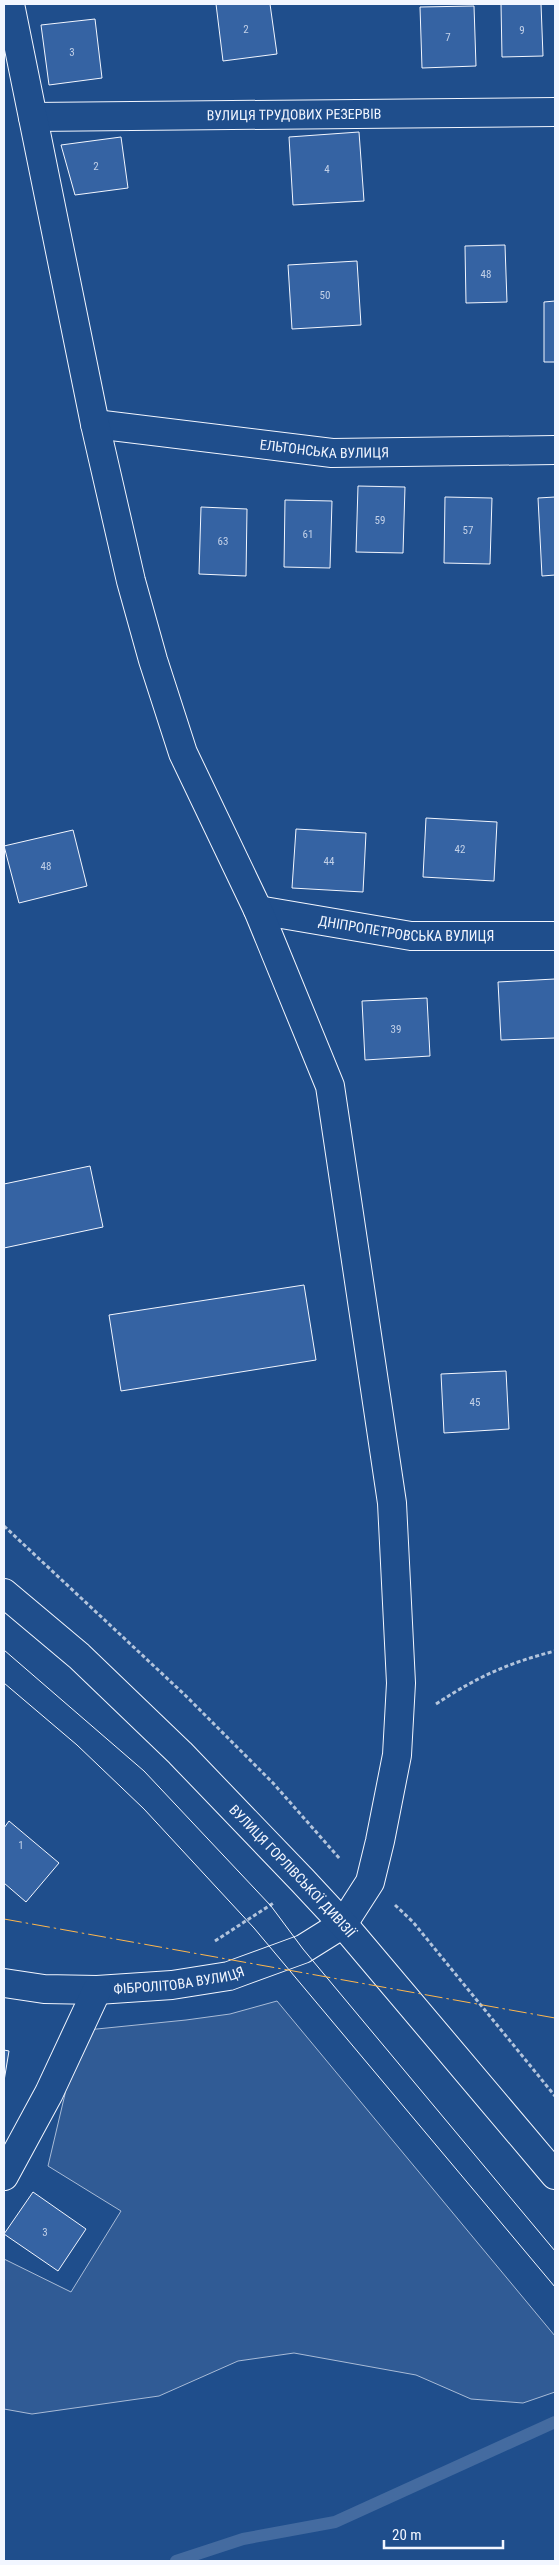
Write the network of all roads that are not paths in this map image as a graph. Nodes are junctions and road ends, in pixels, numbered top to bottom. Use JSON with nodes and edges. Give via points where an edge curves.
{"nodes":[{"id":1,"x":10,"y":4,"type":"edge"},
{"id":2,"x":555,"y":112,"type":"edge"},
{"id":3,"x":33,"y":117,"type":"junction"},
{"id":4,"x":95,"y":424,"type":"junction"},
{"id":5,"x":555,"y":450,"type":"edge"},
{"id":6,"x":258,"y":910,"type":"junction"},
{"id":7,"x":555,"y":936,"type":"edge"},
{"id":8,"x":4,"y":1593,"type":"edge"},
{"id":9,"x":344,"y":1924,"type":"junction"},
{"id":10,"x":4,"y":1984,"type":"edge"},
{"id":11,"x":97,"y":1990,"type":"junction"},
{"id":12,"x":555,"y":2175,"type":"edge"},
{"id":13,"x":4,"y":2176,"type":"edge"}],
"edges":[{"from":1,"to":3,"type":"street"},
{"from":2,"to":3,"type":"street","name":"ВУЛИЦЯ ТРУДОВИХ РЕЗЕРВІВ"},
{"from":3,"to":4,"type":"street"},
{"from":4,"to":5,"type":"street","name":"ЕЛЬТОНСЬКА ВУЛИЦЯ","via":[[332,452]]},
{"from":4,"to":6,"type":"street","via":[[130,581],[183,753]]},
{"from":6,"to":7,"type":"street","name":"ДНІПРОПЕТРОВСЬКА ВУЛИЦЯ","via":[[411,936]]},
{"from":6,"to":9,"type":"street","via":[[330,1086],[392,1503],[401,1683],[397,1755],[370,1882]]},
{"from":8,"to":9,"type":"street","name":"ВУЛИЦЯ ГОРЛІВСЬКОЇ ДИВІЗІЇ","via":[[79,1656],[180,1753]]},
{"from":9,"to":11,"type":"street","name":"ФІБРОЛІТОВА ВУЛИЦЯ","via":[[303,1949],[229,1976],[172,1985]]},
{"from":9,"to":12,"type":"street","name":"ВУЛИЦЯ ГОРЛІВСЬКОЇ ДИВІЗІЇ"},
{"from":10,"to":11,"type":"street","name":"ФІБРОЛІТОВА ВУЛИЦЯ"},
{"from":11,"to":13,"type":"street","via":[[49,2093]]}]}
